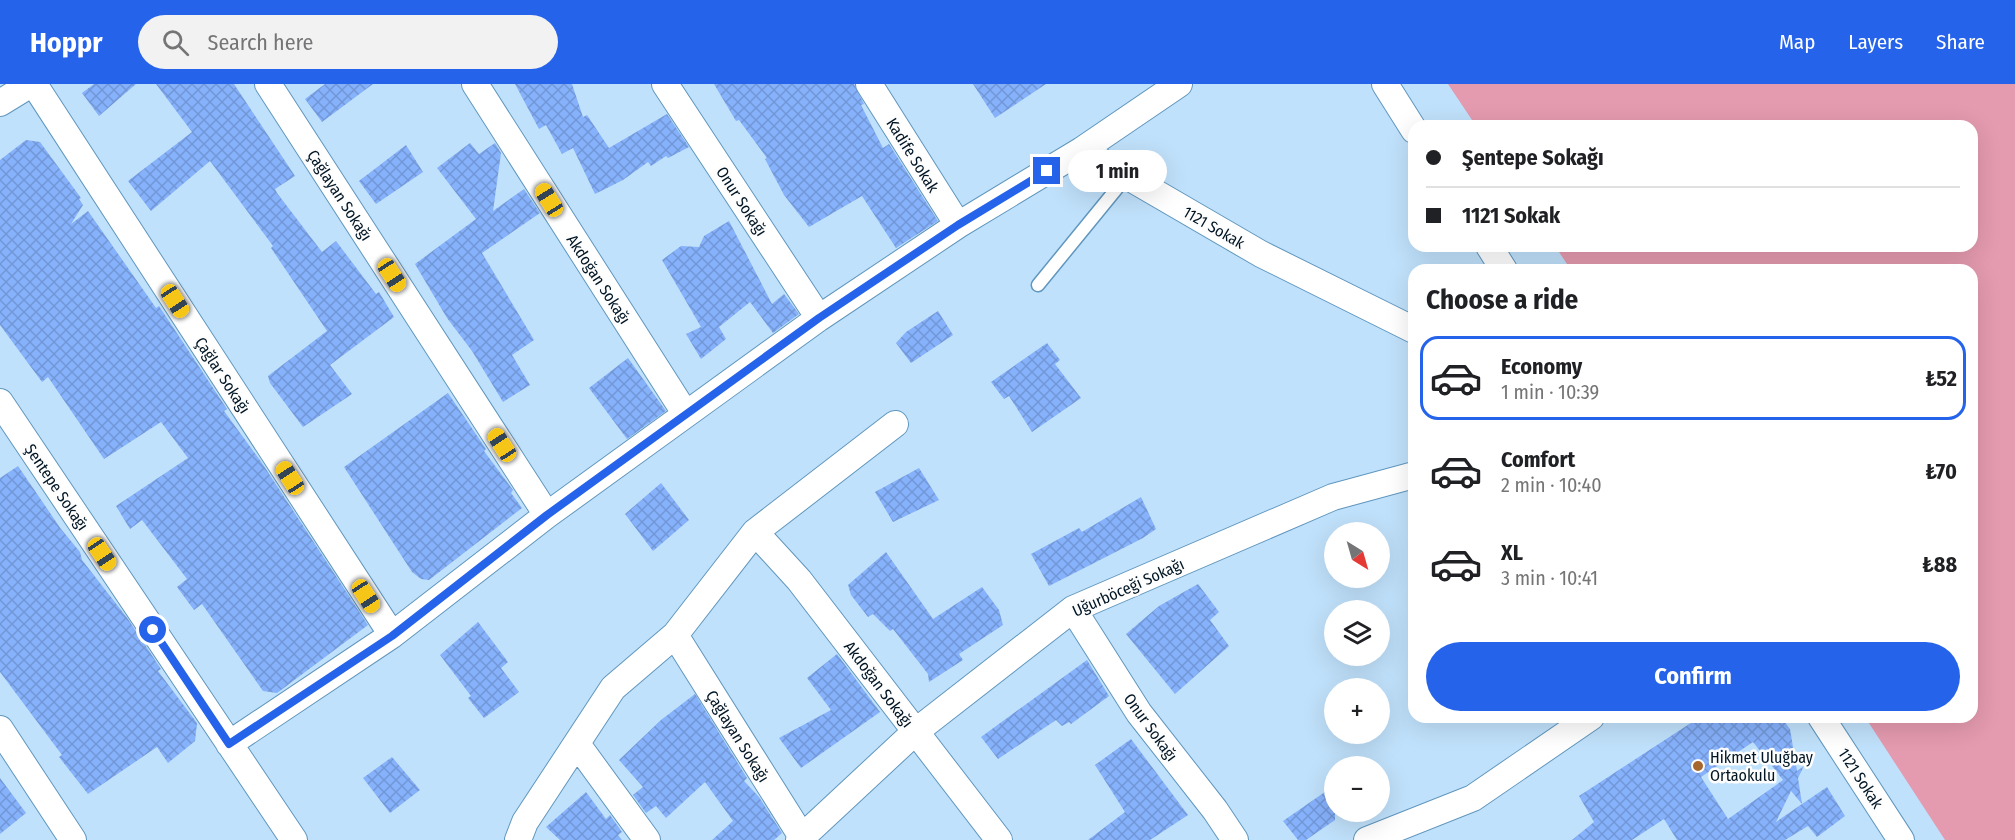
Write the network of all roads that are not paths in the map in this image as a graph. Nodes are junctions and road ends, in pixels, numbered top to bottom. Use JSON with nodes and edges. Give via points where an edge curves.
{"nodes":[{"id":1,"x":32,"y":84,"type":"edge"},
{"id":2,"x":268,"y":84,"type":"edge"},
{"id":3,"x":475,"y":84,"type":"edge"},
{"id":4,"x":665,"y":84,"type":"edge"},
{"id":5,"x":869,"y":84,"type":"edge"},
{"id":6,"x":1179,"y":84,"type":"edge"},
{"id":7,"x":1385,"y":84,"type":"edge"},
{"id":8,"x":0,"y":103,"type":"edge"},
{"id":9,"x":1408,"y":120,"type":"edge"},
{"id":10,"x":1082,"y":150,"type":"junction"},
{"id":11,"x":1127,"y":176,"type":"junction"},
{"id":12,"x":958,"y":225,"type":"junction"},
{"id":13,"x":1038,"y":285,"type":"dead end"},
{"id":14,"x":819,"y":318,"type":"junction"},
{"id":15,"x":1408,"y":327,"type":"edge"},
{"id":16,"x":0,"y":402,"type":"edge"},
{"id":17,"x":685,"y":413,"type":"junction"},
{"id":18,"x":895,"y":424,"type":"dead end"},
{"id":19,"x":1408,"y":477,"type":"edge"},
{"id":20,"x":547,"y":515,"type":"junction"},
{"id":21,"x":755,"y":532,"type":"junction"},
{"id":22,"x":1073,"y":609,"type":"junction"},
{"id":23,"x":675,"y":635,"type":"junction"},
{"id":24,"x":392,"y":636,"type":"junction"},
{"id":25,"x":1582,"y":723,"type":"edge"},
{"id":26,"x":1825,"y":723,"type":"edge"},
{"id":27,"x":0,"y":729,"type":"edge"},
{"id":28,"x":915,"y":732,"type":"junction"},
{"id":29,"x":229,"y":744,"type":"junction"},
{"id":30,"x":577,"y":744,"type":"junction"},
{"id":31,"x":801,"y":838,"type":"edge"},
{"id":32,"x":73,"y":840,"type":"edge"},
{"id":33,"x":294,"y":840,"type":"edge"},
{"id":34,"x":518,"y":840,"type":"edge"},
{"id":35,"x":647,"y":840,"type":"edge"},
{"id":36,"x":999,"y":840,"type":"edge"},
{"id":37,"x":1235,"y":840,"type":"edge"},
{"id":38,"x":1367,"y":840,"type":"edge"},
{"id":39,"x":1901,"y":840,"type":"edge"}],
"edges":[{"from":1,"to":8,"type":"street"},
{"from":1,"to":24,"type":"street","name":"Çağlar Sokağı"},
{"from":2,"to":20,"type":"street","name":"Çağlayan Sokağı"},
{"from":3,"to":17,"type":"street","name":"Akdoğan Sokağı"},
{"from":4,"to":14,"type":"street","name":"Onur Sokağı"},
{"from":5,"to":12,"type":"street","name":"Kadife Sokak"},
{"from":6,"to":10,"type":"street"},
{"from":7,"to":9,"type":"street"},
{"from":10,"to":11,"type":"street","name":"1121 Sokak"},
{"from":10,"to":12,"type":"street"},
{"from":11,"to":13,"type":"lane"},
{"from":11,"to":15,"type":"street","name":"1121 Sokak","via":[[1261,255]]},
{"from":12,"to":14,"type":"street"},
{"from":14,"to":17,"type":"street"},
{"from":16,"to":29,"type":"street","name":"Şentepe Sokağı"},
{"from":17,"to":20,"type":"street"},
{"from":18,"to":21,"type":"street"},
{"from":19,"to":22,"type":"street","name":"Uğurböceği Sokağı","via":[[1333,497]]},
{"from":20,"to":24,"type":"street"},
{"from":21,"to":23,"type":"street"},
{"from":21,"to":28,"type":"street","name":"Akdoğan Sokağı","via":[[799,580]]},
{"from":22,"to":28,"type":"street","name":"Uğurböceği Sokağı"},
{"from":22,"to":37,"type":"street","name":"Onur Sokağı","via":[[1138,713]]},
{"from":23,"to":30,"type":"street","via":[[613,688]]},
{"from":23,"to":31,"type":"street","name":"Çağlayan Sokağı"},
{"from":24,"to":29,"type":"street"},
{"from":25,"to":38,"type":"street","via":[[1473,798]]},
{"from":26,"to":39,"type":"street","name":"1121 Sokak"},
{"from":27,"to":32,"type":"street"},
{"from":28,"to":31,"type":"street","name":"Uğurböceği Sokağı"},
{"from":28,"to":36,"type":"street","name":"Akdoğan Sokağı"},
{"from":29,"to":33,"type":"street","name":"Şentepe Sokağı"},
{"from":30,"to":34,"type":"street","via":[[525,822]]},
{"from":30,"to":35,"type":"street"}]}
